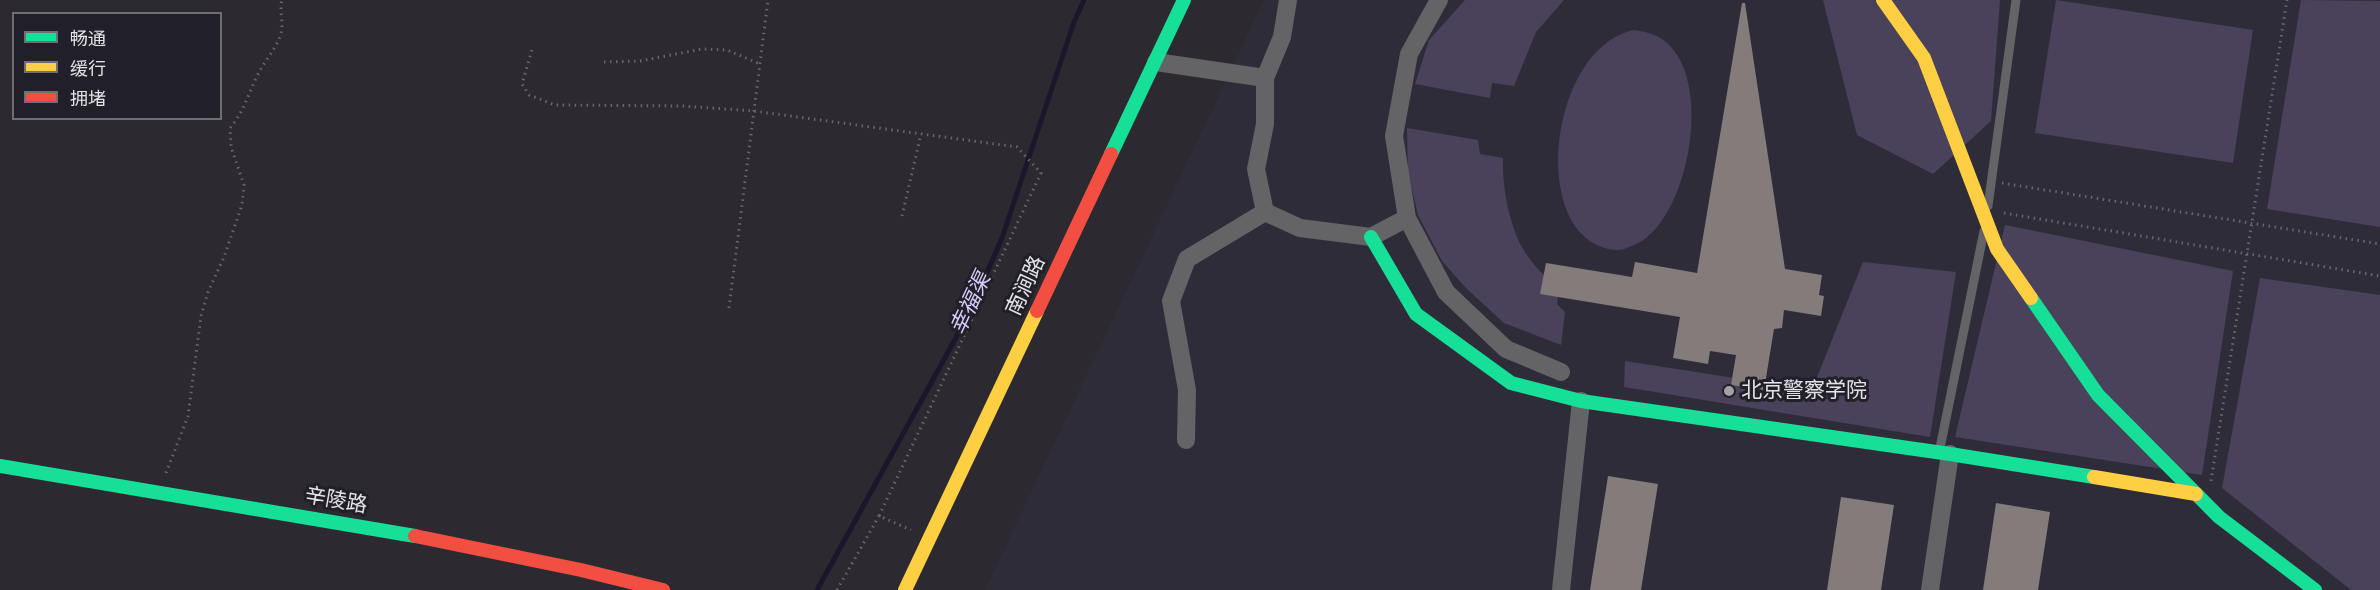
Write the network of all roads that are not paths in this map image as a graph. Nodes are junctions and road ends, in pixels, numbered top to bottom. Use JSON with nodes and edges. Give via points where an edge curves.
{"nodes":[{"id":1,"x":1184,"y":0,"type":"edge"},
{"id":2,"x":1288,"y":0,"type":"edge"},
{"id":3,"x":1439,"y":0,"type":"edge"},
{"id":4,"x":1883,"y":0,"type":"edge"},
{"id":5,"x":2016,"y":0,"type":"edge"},
{"id":6,"x":1156,"y":62,"type":"junction"},
{"id":7,"x":1265,"y":78,"type":"junction"},
{"id":8,"x":1265,"y":212,"type":"junction"},
{"id":9,"x":1987,"y":215,"type":"junction"},
{"id":10,"x":1407,"y":218,"type":"junction"},
{"id":11,"x":1371,"y":237,"type":"junction"},
{"id":12,"x":1561,"y":372,"type":"dead end"},
{"id":13,"x":1581,"y":400,"type":"junction"},
{"id":14,"x":1186,"y":440,"type":"dead end"},
{"id":15,"x":1944,"y":454,"type":"junction"},
{"id":16,"x":0,"y":466,"type":"edge"},
{"id":17,"x":2196,"y":494,"type":"junction"},
{"id":18,"x":663,"y":590,"type":"edge"},
{"id":19,"x":905,"y":590,"type":"edge"},
{"id":20,"x":1561,"y":590,"type":"edge"},
{"id":21,"x":1930,"y":590,"type":"edge"},
{"id":22,"x":2315,"y":590,"type":"edge"}],
"edges":[{"from":1,"to":6,"type":"street","name":"南涧路"},
{"from":2,"to":7,"type":"street","via":[[1282,37]]},
{"from":3,"to":10,"type":"street","via":[[1409,54],[1395,136]]},
{"from":4,"to":9,"type":"street","via":[[1924,58]]},
{"from":5,"to":9,"type":"lane"},
{"from":6,"to":7,"type":"street"},
{"from":6,"to":19,"type":"street","name":"南涧路"},
{"from":7,"to":8,"type":"street","via":[[1265,124],[1256,169]]},
{"from":8,"to":11,"type":"street","via":[[1300,228]]},
{"from":8,"to":14,"type":"street","via":[[1187,259],[1171,301],[1187,390]]},
{"from":9,"to":15,"type":"lane"},
{"from":9,"to":17,"type":"street","via":[[1997,249],[2098,395]]},
{"from":10,"to":11,"type":"street"},
{"from":10,"to":12,"type":"street","via":[[1446,292],[1506,349]]},
{"from":11,"to":13,"type":"street","via":[[1416,314],[1511,382]]},
{"from":13,"to":15,"type":"street"},
{"from":13,"to":20,"type":"street"},
{"from":15,"to":17,"type":"street"},
{"from":15,"to":21,"type":"street"},
{"from":16,"to":18,"type":"street","name":"辛陵路","via":[[353,525],[564,565]]},
{"from":17,"to":22,"type":"street","via":[[2219,518]]}]}
